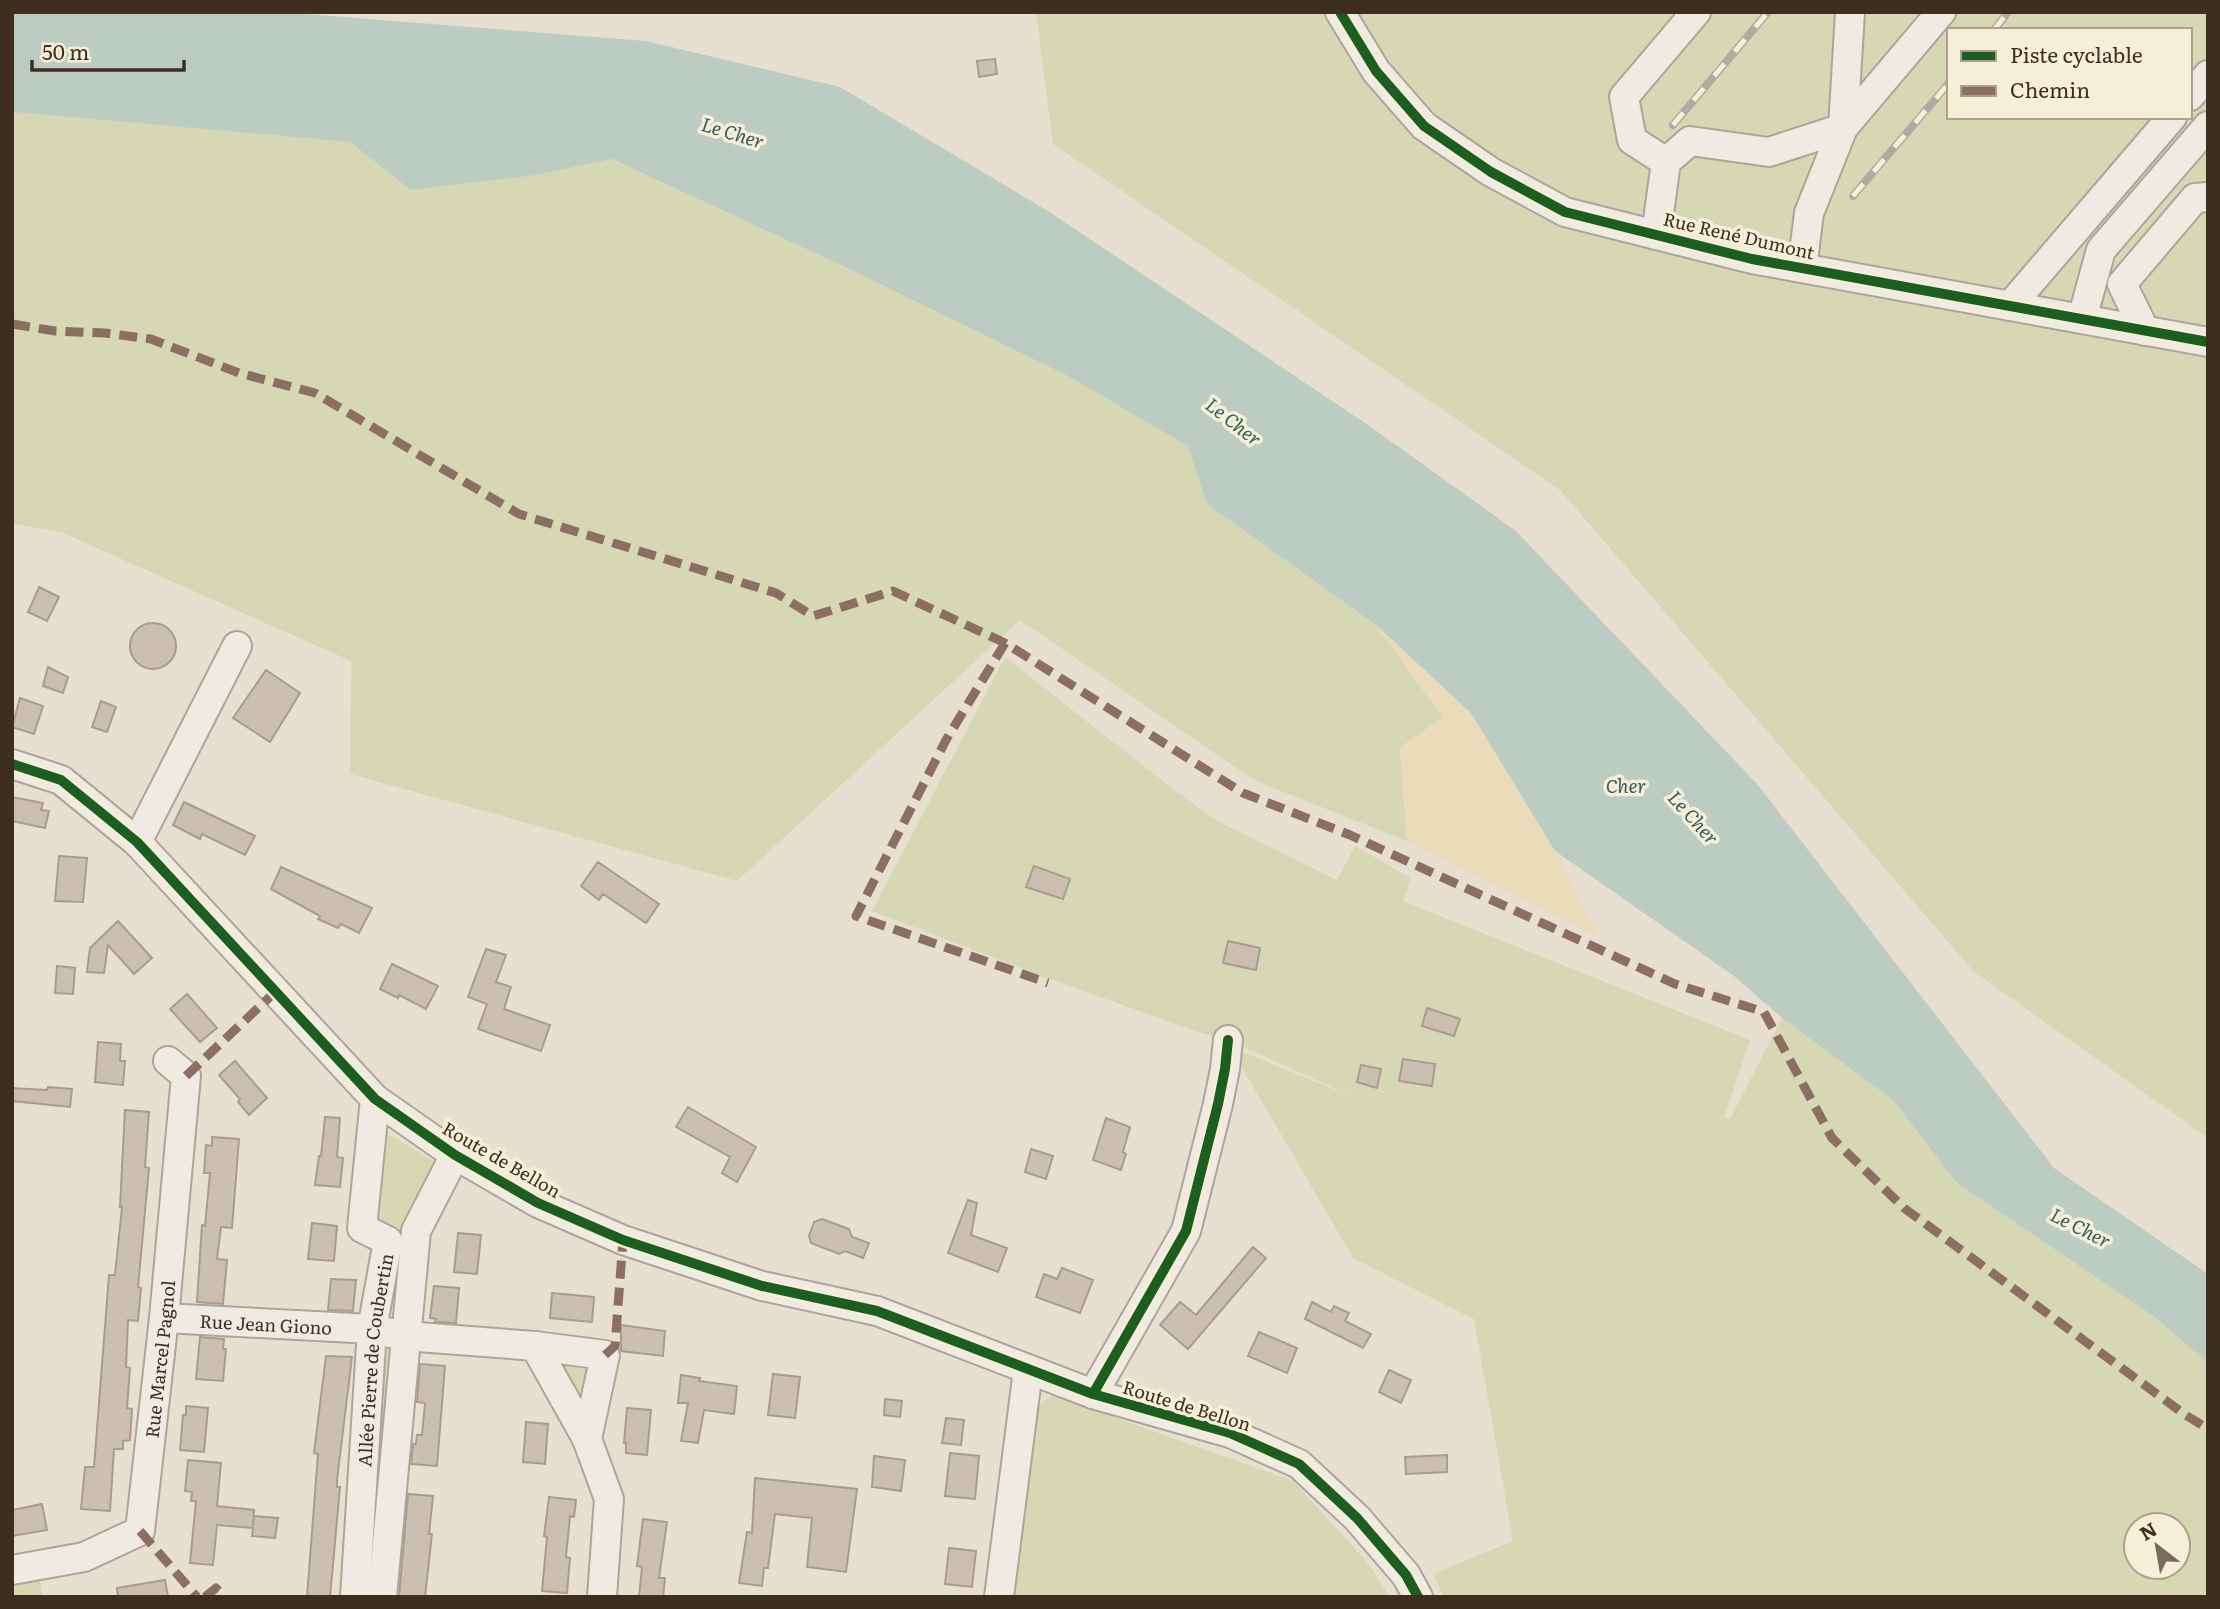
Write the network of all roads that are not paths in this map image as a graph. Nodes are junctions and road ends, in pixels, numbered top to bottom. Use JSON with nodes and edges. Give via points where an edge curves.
{"nodes":[{"id":1,"x":1340,"y":12,"type":"edge"},
{"id":2,"x":1696,"y":12,"type":"edge"},
{"id":3,"x":1850,"y":12,"type":"edge"},
{"id":4,"x":1941,"y":12,"type":"edge"},
{"id":5,"x":2208,"y":75,"type":"edge"},
{"id":6,"x":2192,"y":94,"type":"edge"},
{"id":7,"x":2170,"y":119,"type":"edge"},
{"id":8,"x":2208,"y":126,"type":"edge"},
{"id":9,"x":1843,"y":128,"type":"junction"},
{"id":10,"x":1666,"y":162,"type":"junction"},
{"id":11,"x":2203,"y":192,"type":"edge"},
{"id":12,"x":1656,"y":235,"type":"junction"},
{"id":13,"x":1802,"y":268,"type":"junction"},
{"id":14,"x":2122,"y":284,"type":"junction"},
{"id":15,"x":2010,"y":306,"type":"junction"},
{"id":16,"x":2087,"y":320,"type":"junction"},
{"id":17,"x":2145,"y":331,"type":"junction"},
{"id":18,"x":2208,"y":342,"type":"edge"},
{"id":19,"x":237,"y":646,"type":"dead end"},
{"id":20,"x":12,"y":764,"type":"edge"},
{"id":21,"x":137,"y":842,"type":"junction"},
{"id":22,"x":1228,"y":1040,"type":"dead end"},
{"id":23,"x":168,"y":1061,"type":"dead end"},
{"id":24,"x":375,"y":1099,"type":"junction"},
{"id":25,"x":455,"y":1155,"type":"junction"},
{"id":26,"x":401,"y":1243,"type":"junction"},
{"id":27,"x":164,"y":1318,"type":"junction"},
{"id":28,"x":372,"y":1329,"type":"junction"},
{"id":29,"x":405,"y":1336,"type":"junction"},
{"id":30,"x":536,"y":1346,"type":"junction"},
{"id":31,"x":1028,"y":1370,"type":"junction"},
{"id":32,"x":1093,"y":1394,"type":"junction"},
{"id":33,"x":587,"y":1439,"type":"junction"},
{"id":34,"x":12,"y":1570,"type":"edge"},
{"id":35,"x":355,"y":1597,"type":"edge"},
{"id":36,"x":382,"y":1597,"type":"edge"},
{"id":37,"x":601,"y":1597,"type":"edge"},
{"id":38,"x":999,"y":1597,"type":"edge"},
{"id":39,"x":1418,"y":1597,"type":"edge"}],
"edges":[{"from":1,"to":12,"type":"street","name":"Rue René Dumont","via":[[1376,71],[1424,126],[1491,172],[1564,212]]},
{"from":2,"to":10,"type":"street","via":[[1624,97],[1632,140]]},
{"from":3,"to":9,"type":"street"},
{"from":4,"to":9,"type":"street"},
{"from":5,"to":6,"type":"street"},
{"from":7,"to":15,"type":"street"},
{"from":8,"to":16,"type":"street","via":[[2101,250]]},
{"from":9,"to":10,"type":"street","via":[[1769,152],[1690,141]]},
{"from":9,"to":13,"type":"street","via":[[1809,213]]},
{"from":10,"to":12,"type":"street"},
{"from":11,"to":14,"type":"street"},
{"from":12,"to":13,"type":"street","name":"Rue René Dumont"},
{"from":13,"to":15,"type":"street","name":"Rue René Dumont"},
{"from":14,"to":16,"type":"street"},
{"from":14,"to":17,"type":"street"},
{"from":15,"to":16,"type":"street","name":"Rue René Dumont"},
{"from":16,"to":17,"type":"street","name":"Rue René Dumont"},
{"from":17,"to":18,"type":"street","name":"Rue René Dumont"},
{"from":19,"to":21,"type":"street"},
{"from":20,"to":21,"type":"street","name":"Route de Bellon","via":[[61,780]]},
{"from":21,"to":24,"type":"street","name":"Route de Bellon"},
{"from":22,"to":32,"type":"street","name":"Route de Bellon","via":[[1218,1104],[1186,1231]]},
{"from":23,"to":27,"type":"street","name":"Rue Marcel Pagnol","via":[[186,1076]]},
{"from":24,"to":25,"type":"street","name":"Route de Bellon"},
{"from":24,"to":26,"type":"street","name":"Allée Pierre de Coubertin","via":[[362,1228]]},
{"from":25,"to":26,"type":"street","via":[[416,1231]]},
{"from":25,"to":31,"type":"street","name":"Route de Bellon","via":[[538,1203],[623,1240],[762,1286],[877,1311]]},
{"from":26,"to":28,"type":"street","name":"Allée Pierre de Coubertin"},
{"from":26,"to":29,"type":"street"},
{"from":27,"to":28,"type":"street","name":"Rue Jean Giono"},
{"from":27,"to":34,"type":"street","name":"Rue Marcel Pagnol","via":[[140,1531],[84,1557]]},
{"from":28,"to":29,"type":"street","name":"Rue Jean Giono"},
{"from":28,"to":35,"type":"street","name":"Allée Pierre de Coubertin"},
{"from":29,"to":30,"type":"street","name":"Rue Jean Giono"},
{"from":29,"to":36,"type":"street"},
{"from":30,"to":33,"type":"street"},
{"from":30,"to":33,"type":"street","name":"Rue Jean Giono","via":[[606,1355]]},
{"from":31,"to":32,"type":"street","name":"Route de Bellon"},
{"from":31,"to":38,"type":"street"},
{"from":32,"to":39,"type":"street","name":"Route de Bellon","via":[[1230,1433],[1299,1464],[1357,1518]]},
{"from":33,"to":37,"type":"street","via":[[609,1499]]}]}
